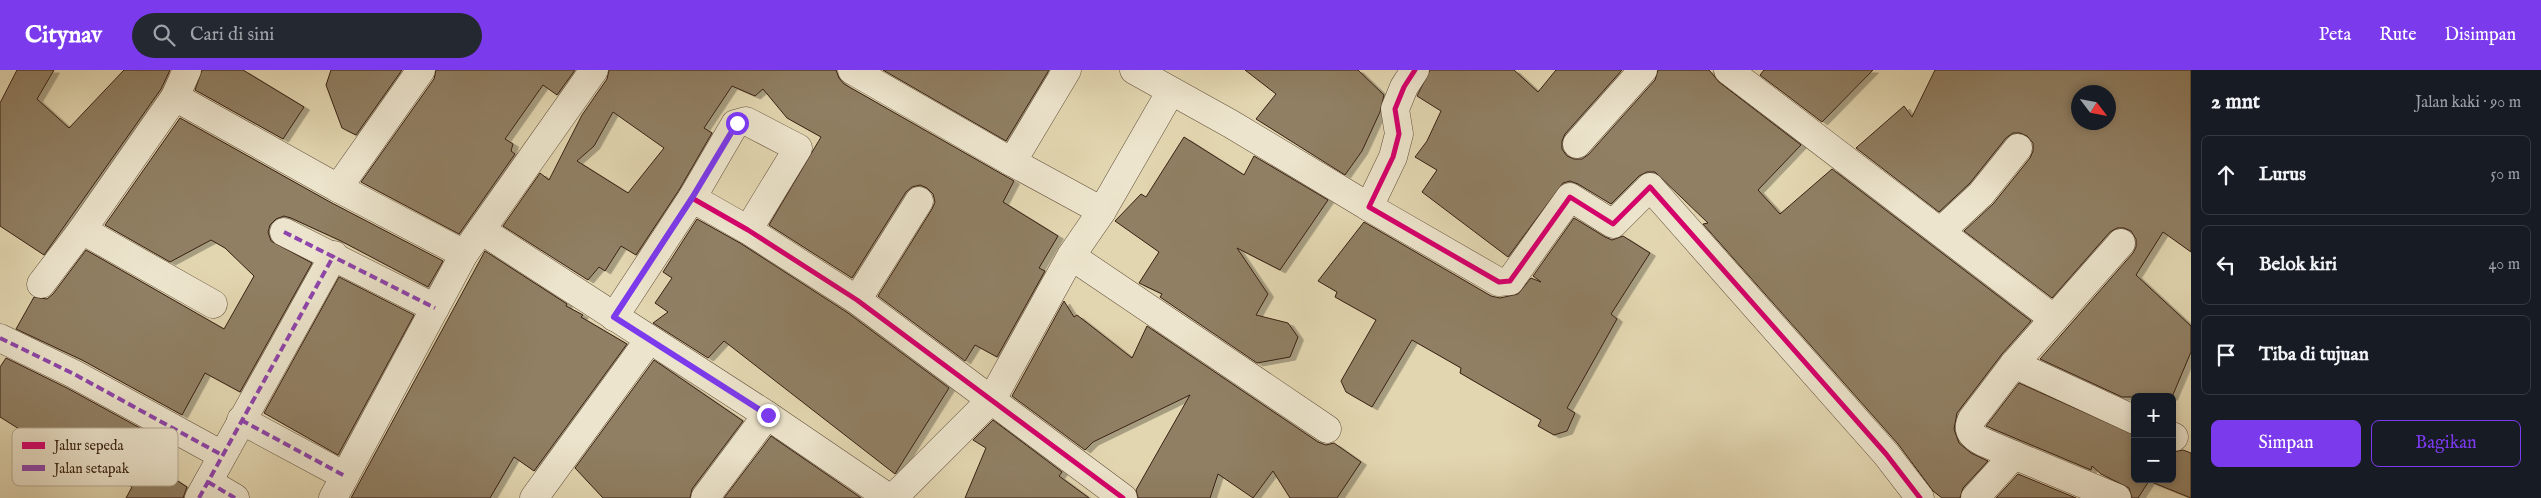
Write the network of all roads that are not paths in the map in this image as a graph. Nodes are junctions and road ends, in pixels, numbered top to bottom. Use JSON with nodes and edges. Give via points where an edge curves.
{"nodes":[{"id":1,"x":187,"y":70,"type":"edge"},
{"id":2,"x":594,"y":70,"type":"edge"},
{"id":3,"x":852,"y":70,"type":"edge"},
{"id":4,"x":1066,"y":70,"type":"edge"},
{"id":5,"x":1134,"y":70,"type":"edge"},
{"id":6,"x":1415,"y":70,"type":"edge"},
{"id":7,"x":1643,"y":70,"type":"edge"},
{"id":8,"x":1732,"y":71,"type":"edge"},
{"id":9,"x":411,"y":73,"type":"edge"},
{"id":10,"x":1171,"y":91,"type":"junction"},
{"id":11,"x":175,"y":96,"type":"junction"},
{"id":12,"x":1577,"y":144,"type":"dead end"},
{"id":13,"x":2018,"y":148,"type":"dead end"},
{"id":14,"x":1012,"y":162,"type":"junction"},
{"id":15,"x":338,"y":188,"type":"junction"},
{"id":16,"x":692,"y":198,"type":"junction"},
{"id":17,"x":919,"y":201,"type":"dead end"},
{"id":18,"x":1369,"y":207,"type":"junction"},
{"id":19,"x":1102,"y":211,"type":"junction"},
{"id":20,"x":82,"y":230,"type":"junction"},
{"id":21,"x":480,"y":230,"type":"junction"},
{"id":22,"x":748,"y":230,"type":"junction"},
{"id":23,"x":1941,"y":231,"type":"junction"},
{"id":24,"x":284,"y":232,"type":"dead end"},
{"id":25,"x":2121,"y":243,"type":"dead end"},
{"id":26,"x":464,"y":254,"type":"junction"},
{"id":27,"x":334,"y":255,"type":"junction"},
{"id":28,"x":1071,"y":256,"type":"junction"},
{"id":29,"x":41,"y":284,"type":"dead end"},
{"id":30,"x":857,"y":300,"type":"junction"},
{"id":31,"x":213,"y":304,"type":"dead end"},
{"id":32,"x":435,"y":308,"type":"junction"},
{"id":33,"x":614,"y":317,"type":"junction"},
{"id":34,"x":2054,"y":319,"type":"junction"},
{"id":35,"x":0,"y":338,"type":"edge"},
{"id":36,"x":648,"y":340,"type":"junction"},
{"id":37,"x":2014,"y":364,"type":"junction"},
{"id":38,"x":992,"y":399,"type":"junction"},
{"id":39,"x":768,"y":415,"type":"junction"},
{"id":40,"x":2131,"y":418,"type":"edge"},
{"id":41,"x":241,"y":420,"type":"junction"},
{"id":42,"x":173,"y":428,"type":"edge"},
{"id":43,"x":1327,"y":429,"type":"dead end"},
{"id":44,"x":178,"y":431,"type":"edge"},
{"id":45,"x":222,"y":455,"type":"junction"},
{"id":46,"x":2014,"y":455,"type":"junction"},
{"id":47,"x":339,"y":487,"type":"edge"},
{"id":48,"x":203,"y":490,"type":"edge"},
{"id":49,"x":235,"y":498,"type":"edge"},
{"id":50,"x":534,"y":498,"type":"edge"},
{"id":51,"x":705,"y":498,"type":"edge"},
{"id":52,"x":889,"y":498,"type":"edge"},
{"id":53,"x":893,"y":498,"type":"edge"},
{"id":54,"x":1123,"y":498,"type":"edge"},
{"id":55,"x":1920,"y":498,"type":"edge"},
{"id":56,"x":1975,"y":498,"type":"edge"},
{"id":57,"x":2117,"y":498,"type":"edge"}],
"edges":[{"from":1,"to":11,"type":"street"},
{"from":2,"to":21,"type":"street"},
{"from":3,"to":14,"type":"street"},
{"from":4,"to":14,"type":"street"},
{"from":5,"to":10,"type":"street"},
{"from":6,"to":18,"type":"street","via":[[1394,109],[1399,134],[1393,157]]},
{"from":7,"to":12,"type":"street"},
{"from":8,"to":23,"type":"street"},
{"from":9,"to":15,"type":"street"},
{"from":10,"to":18,"type":"street"},
{"from":10,"to":19,"type":"street"},
{"from":11,"to":15,"type":"street"},
{"from":11,"to":20,"type":"street"},
{"from":13,"to":23,"type":"street","via":[[1982,194]]},
{"from":14,"to":19,"type":"street"},
{"from":15,"to":26,"type":"street"},
{"from":16,"to":22,"type":"street"},
{"from":16,"to":22,"type":"street","via":[[739,122],[746,121],[798,148]]},
{"from":16,"to":33,"type":"street"},
{"from":17,"to":30,"type":"street"},
{"from":18,"to":55,"type":"street","via":[[1499,282],[1506,282],[1510,281],[1570,197],[1614,224],[1650,188],[1886,454]]},
{"from":19,"to":28,"type":"street"},
{"from":20,"to":29,"type":"street"},
{"from":20,"to":31,"type":"street"},
{"from":21,"to":26,"type":"street"},
{"from":21,"to":33,"type":"street"},
{"from":22,"to":30,"type":"street"},
{"from":23,"to":34,"type":"street"},
{"from":24,"to":27,"type":"street"},
{"from":25,"to":34,"type":"street"},
{"from":26,"to":32,"type":"street"},
{"from":27,"to":32,"type":"street"},
{"from":27,"to":41,"type":"street"},
{"from":28,"to":38,"type":"street"},
{"from":28,"to":43,"type":"street"},
{"from":30,"to":38,"type":"street"},
{"from":32,"to":47,"type":"street"},
{"from":33,"to":36,"type":"street"},
{"from":34,"to":37,"type":"street"},
{"from":35,"to":42,"type":"street"},
{"from":36,"to":39,"type":"street"},
{"from":36,"to":50,"type":"street"},
{"from":37,"to":40,"type":"street"},
{"from":37,"to":46,"type":"street","via":[[1969,427],[1977,439]]},
{"from":38,"to":53,"type":"street"},
{"from":38,"to":54,"type":"street"},
{"from":39,"to":51,"type":"street"},
{"from":39,"to":52,"type":"street"},
{"from":41,"to":45,"type":"street"},
{"from":41,"to":47,"type":"street"},
{"from":44,"to":45,"type":"street"},
{"from":45,"to":48,"type":"street"},
{"from":46,"to":56,"type":"street"},
{"from":46,"to":57,"type":"street"},
{"from":48,"to":49,"type":"street"}]}
